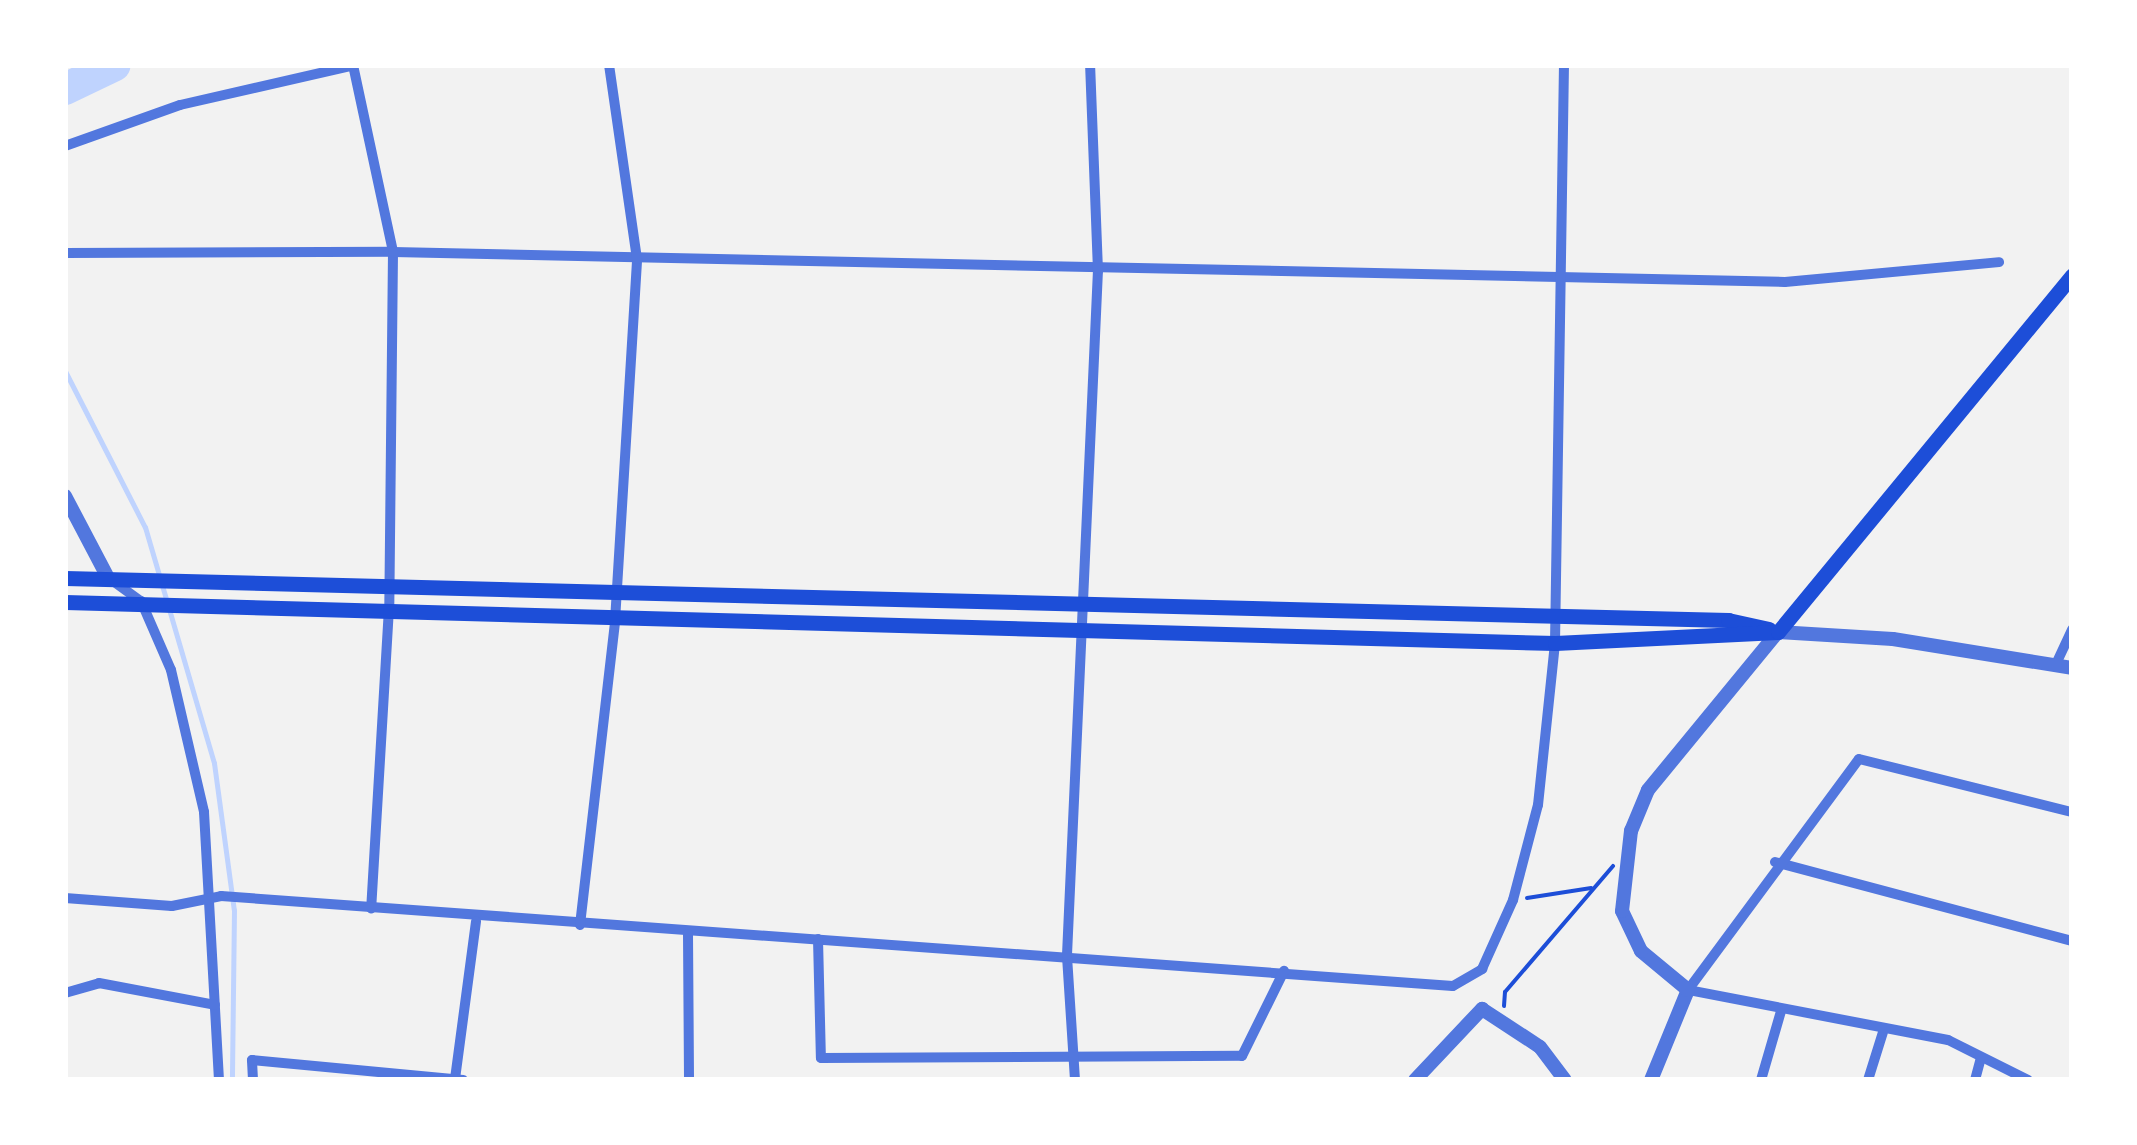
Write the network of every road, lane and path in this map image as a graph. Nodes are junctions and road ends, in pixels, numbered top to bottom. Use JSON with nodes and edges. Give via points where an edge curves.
{"nodes":[{"id":1,"x":354,"y":65,"type":"edge"},
{"id":2,"x":609,"y":65,"type":"edge"},
{"id":3,"x":1090,"y":65,"type":"edge"},
{"id":4,"x":1564,"y":65,"type":"edge"},
{"id":5,"x":65,"y":146,"type":"edge"},
{"id":6,"x":393,"y":252,"type":"junction"},
{"id":7,"x":65,"y":254,"type":"edge"},
{"id":8,"x":638,"y":258,"type":"junction"},
{"id":9,"x":1999,"y":262,"type":"dead end"},
{"id":10,"x":1098,"y":271,"type":"junction"},
{"id":11,"x":2072,"y":276,"type":"edge"},
{"id":12,"x":1560,"y":279,"type":"junction"},
{"id":13,"x":65,"y":496,"type":"edge"},
{"id":14,"x":65,"y":578,"type":"edge"},
{"id":15,"x":108,"y":578,"type":"junction"},
{"id":16,"x":388,"y":581,"type":"junction"},
{"id":17,"x":616,"y":596,"type":"junction"},
{"id":18,"x":141,"y":601,"type":"junction"},
{"id":19,"x":65,"y":602,"type":"edge"},
{"id":20,"x":1078,"y":607,"type":"junction"},
{"id":21,"x":388,"y":608,"type":"junction"},
{"id":22,"x":1556,"y":619,"type":"junction"},
{"id":23,"x":615,"y":620,"type":"junction"},
{"id":24,"x":2072,"y":630,"type":"edge"},
{"id":25,"x":1078,"y":632,"type":"junction"},
{"id":26,"x":1778,"y":632,"type":"junction"},
{"id":27,"x":1555,"y":643,"type":"junction"},
{"id":28,"x":2056,"y":664,"type":"junction"},
{"id":29,"x":2072,"y":668,"type":"edge"},
{"id":30,"x":2072,"y":812,"type":"edge"},
{"id":31,"x":1776,"y":862,"type":"junction"},
{"id":32,"x":1622,"y":865,"type":"junction"},
{"id":33,"x":1591,"y":888,"type":"junction"},
{"id":34,"x":65,"y":898,"type":"edge"},
{"id":35,"x":218,"y":898,"type":"junction"},
{"id":36,"x":1513,"y":900,"type":"junction"},
{"id":37,"x":371,"y":908,"type":"junction"},
{"id":38,"x":476,"y":921,"type":"junction"},
{"id":39,"x":580,"y":926,"type":"junction"},
{"id":40,"x":688,"y":934,"type":"junction"},
{"id":41,"x":818,"y":939,"type":"junction"},
{"id":42,"x":2072,"y":941,"type":"edge"},
{"id":43,"x":1067,"y":956,"type":"junction"},
{"id":44,"x":1284,"y":971,"type":"junction"},
{"id":45,"x":1688,"y":990,"type":"junction"},
{"id":46,"x":65,"y":993,"type":"edge"},
{"id":47,"x":214,"y":1005,"type":"junction"},
{"id":48,"x":1781,"y":1011,"type":"junction"},
{"id":49,"x":1503,"y":1016,"type":"junction"},
{"id":50,"x":1882,"y":1032,"type":"junction"},
{"id":51,"x":1074,"y":1056,"type":"junction"},
{"id":52,"x":1981,"y":1058,"type":"junction"},
{"id":53,"x":459,"y":1079,"type":"edge"},
{"id":54,"x":219,"y":1080,"type":"edge"},
{"id":55,"x":253,"y":1080,"type":"edge"},
{"id":56,"x":689,"y":1080,"type":"edge"},
{"id":57,"x":1075,"y":1080,"type":"edge"},
{"id":58,"x":1415,"y":1080,"type":"edge"},
{"id":59,"x":1566,"y":1080,"type":"edge"},
{"id":60,"x":1652,"y":1080,"type":"edge"},
{"id":61,"x":1761,"y":1080,"type":"edge"},
{"id":62,"x":1868,"y":1080,"type":"edge"},
{"id":63,"x":1975,"y":1080,"type":"edge"},
{"id":64,"x":2028,"y":1080,"type":"edge"}],
"edges":[{"from":1,"to":5,"type":"street","via":[[191,102]]},
{"from":1,"to":6,"type":"street"},
{"from":2,"to":8,"type":"street"},
{"from":3,"to":10,"type":"street"},
{"from":4,"to":12,"type":"street"},
{"from":6,"to":7,"type":"street"},
{"from":6,"to":8,"type":"street"},
{"from":6,"to":16,"type":"street"},
{"from":8,"to":10,"type":"street"},
{"from":8,"to":17,"type":"street"},
{"from":9,"to":12,"type":"street","via":[[1785,282]]},
{"from":10,"to":12,"type":"street"},
{"from":10,"to":20,"type":"street"},
{"from":11,"to":26,"type":"main road"},
{"from":12,"to":22,"type":"street"},
{"from":13,"to":15,"type":"street"},
{"from":14,"to":15,"type":"main road"},
{"from":15,"to":16,"type":"main road"},
{"from":15,"to":18,"type":"street"},
{"from":16,"to":17,"type":"main road"},
{"from":16,"to":21,"type":"street"},
{"from":17,"to":20,"type":"main road"},
{"from":17,"to":23,"type":"street"},
{"from":18,"to":19,"type":"main road"},
{"from":18,"to":21,"type":"main road"},
{"from":18,"to":35,"type":"street","via":[[171,670]]},
{"from":20,"to":22,"type":"main road"},
{"from":20,"to":25,"type":"street"},
{"from":21,"to":23,"type":"main road"},
{"from":21,"to":37,"type":"street"},
{"from":22,"to":26,"type":"main road","via":[[1728,620]]},
{"from":22,"to":27,"type":"street"},
{"from":23,"to":25,"type":"main road"},
{"from":23,"to":39,"type":"street"},
{"from":24,"to":28,"type":"street"},
{"from":25,"to":27,"type":"main road"},
{"from":25,"to":43,"type":"street"},
{"from":26,"to":27,"type":"main road"},
{"from":26,"to":28,"type":"street"},
{"from":26,"to":32,"type":"street","via":[[1648,790]]},
{"from":27,"to":36,"type":"street","via":[[1535,823]]},
{"from":28,"to":29,"type":"street"},
{"from":30,"to":31,"type":"street","via":[[1859,759]]},
{"from":31,"to":42,"type":"street"},
{"from":31,"to":45,"type":"street"},
{"from":32,"to":33,"type":"path"},
{"from":32,"to":45,"type":"street","via":[[1622,911],[1641,951]]},
{"from":33,"to":36,"type":"path"},
{"from":33,"to":49,"type":"path","via":[[1505,992]]},
{"from":34,"to":35,"type":"street","via":[[172,906]]},
{"from":35,"to":37,"type":"street"},
{"from":35,"to":47,"type":"street"},
{"from":36,"to":44,"type":"street","via":[[1482,969],[1453,986]]},
{"from":37,"to":38,"type":"street"},
{"from":38,"to":39,"type":"street"},
{"from":38,"to":53,"type":"street"},
{"from":39,"to":40,"type":"street"},
{"from":40,"to":41,"type":"street"},
{"from":40,"to":56,"type":"street"},
{"from":41,"to":43,"type":"street"},
{"from":41,"to":51,"type":"street","via":[[822,1058]]},
{"from":43,"to":44,"type":"street"},
{"from":43,"to":51,"type":"street"},
{"from":44,"to":51,"type":"street","via":[[1242,1056]]},
{"from":45,"to":48,"type":"street"},
{"from":45,"to":60,"type":"street"},
{"from":46,"to":47,"type":"street","via":[[99,983]]},
{"from":47,"to":54,"type":"street"},
{"from":48,"to":50,"type":"street"},
{"from":48,"to":61,"type":"street"},
{"from":49,"to":58,"type":"street","via":[[1482,1008],[1468,1016]]},
{"from":49,"to":59,"type":"street"},
{"from":50,"to":52,"type":"street","via":[[1948,1040]]},
{"from":50,"to":62,"type":"street"},
{"from":51,"to":57,"type":"street"},
{"from":52,"to":63,"type":"street"},
{"from":52,"to":64,"type":"street"},
{"from":53,"to":55,"type":"street","via":[[252,1060]]}]}
